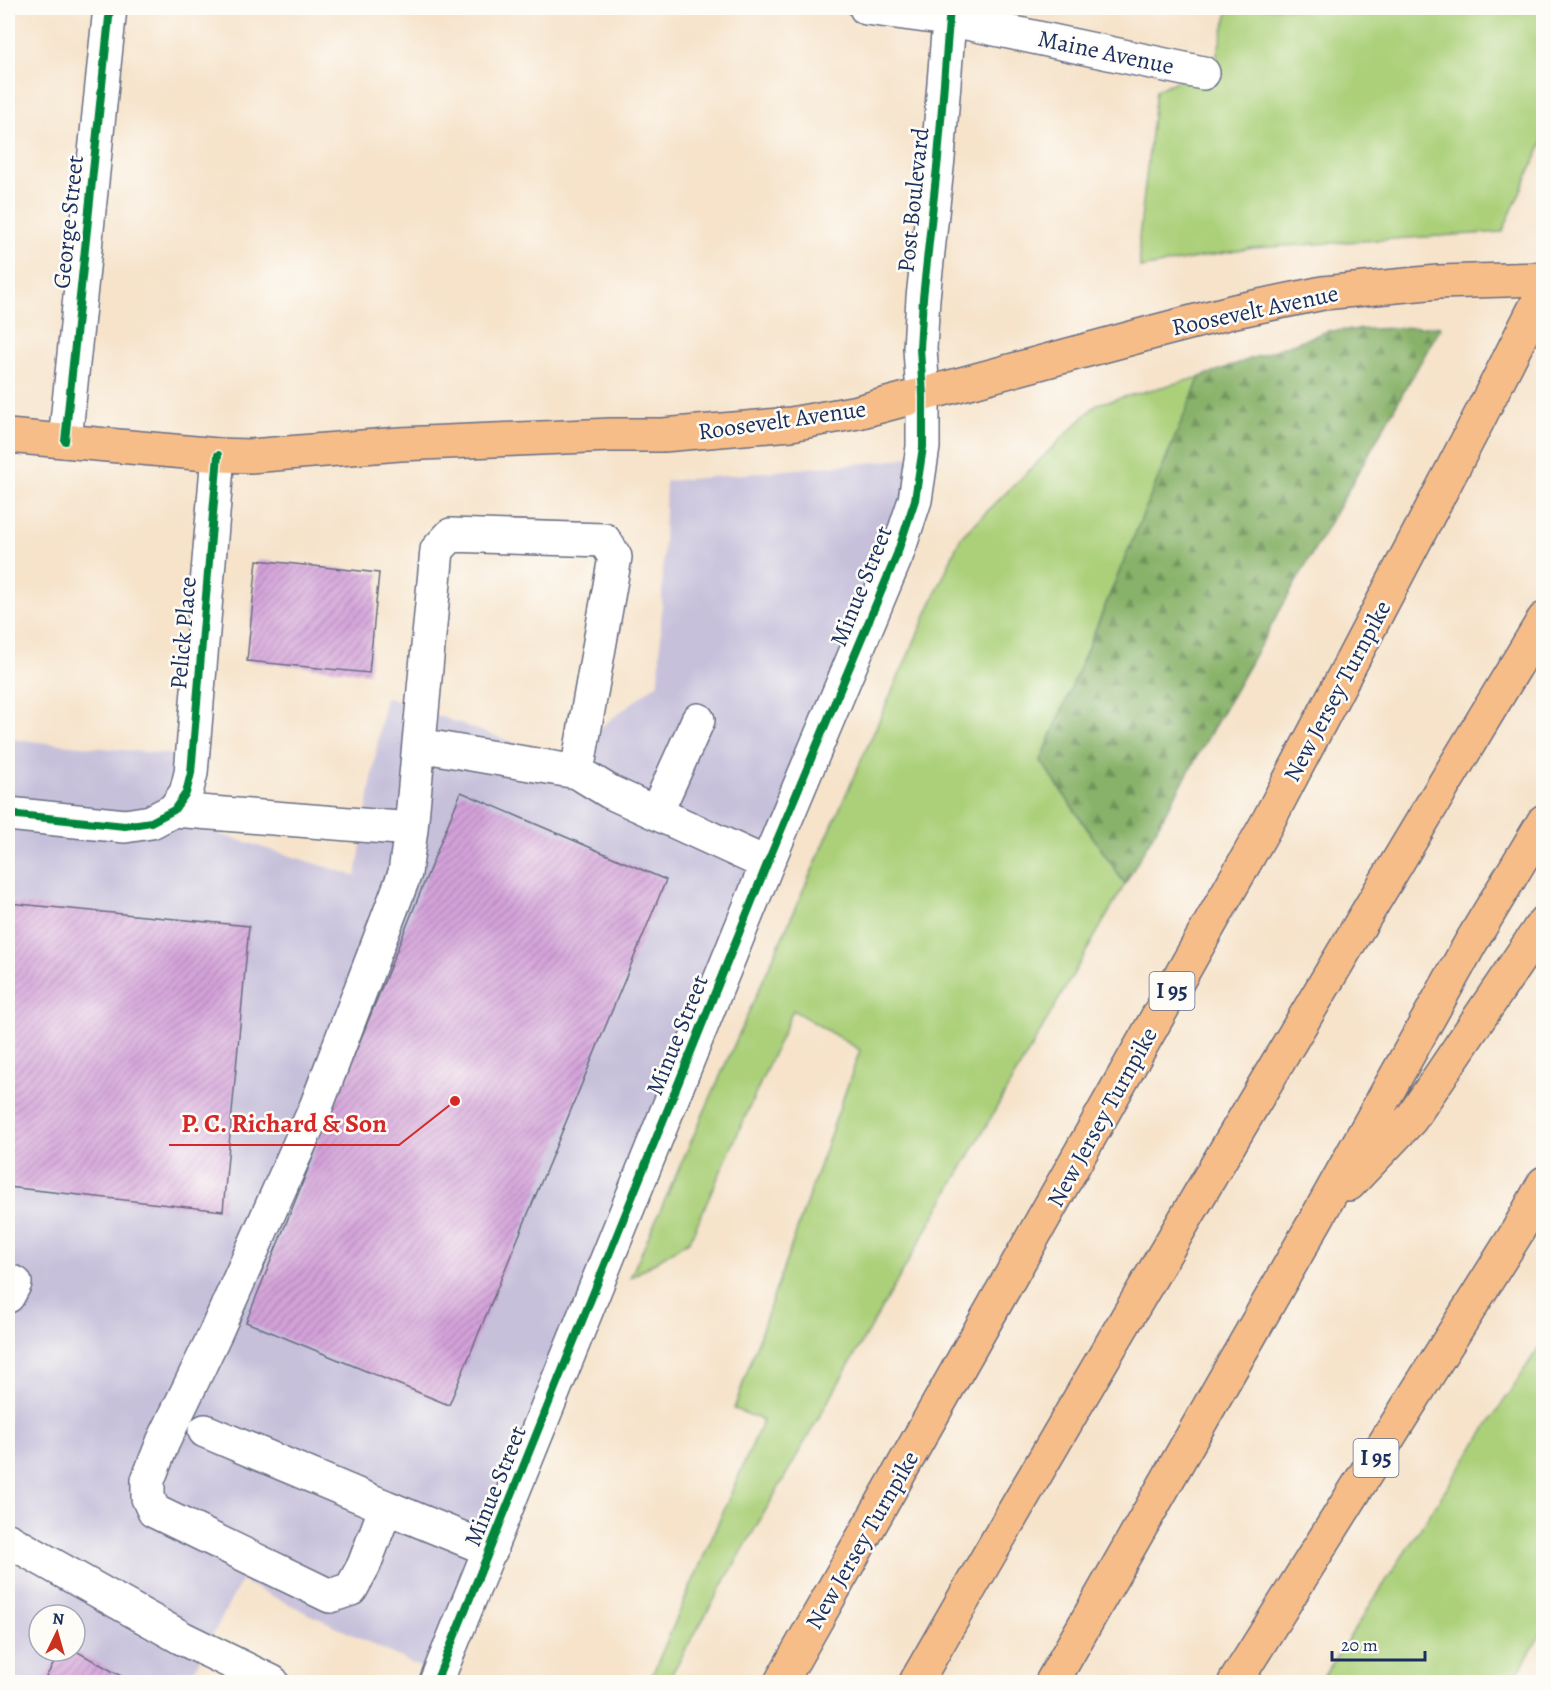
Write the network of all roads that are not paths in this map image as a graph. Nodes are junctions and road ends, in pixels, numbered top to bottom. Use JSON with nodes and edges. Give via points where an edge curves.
{"nodes":[{"id":1,"x":111,"y":8,"type":"edge"},
{"id":2,"x":866,"y":8,"type":"edge"},
{"id":3,"x":949,"y":13,"type":"edge"},
{"id":4,"x":1203,"y":73,"type":"dead end"},
{"id":5,"x":1544,"y":279,"type":"edge"},
{"id":6,"x":1544,"y":290,"type":"edge"},
{"id":7,"x":923,"y":396,"type":"junction"},
{"id":8,"x":8,"y":436,"type":"edge"},
{"id":9,"x":65,"y":441,"type":"junction"},
{"id":10,"x":218,"y":454,"type":"junction"},
{"id":11,"x":1544,"y":619,"type":"edge"},
{"id":12,"x":698,"y":720,"type":"dead end"},
{"id":13,"x":419,"y":745,"type":"junction"},
{"id":14,"x":577,"y":772,"type":"junction"},
{"id":15,"x":174,"y":810,"type":"junction"},
{"id":16,"x":656,"y":813,"type":"junction"},
{"id":17,"x":8,"y":814,"type":"edge"},
{"id":18,"x":1544,"y":821,"type":"edge"},
{"id":19,"x":411,"y":829,"type":"junction"},
{"id":20,"x":767,"y":864,"type":"junction"},
{"id":21,"x":1544,"y":922,"type":"edge"},
{"id":22,"x":1544,"y":1183,"type":"edge"},
{"id":23,"x":1544,"y":1203,"type":"edge"},
{"id":24,"x":1318,"y":1216,"type":"junction"},
{"id":25,"x":1516,"y":1234,"type":"junction"},
{"id":26,"x":204,"y":1431,"type":"dead end"},
{"id":27,"x":386,"y":1507,"type":"junction"},
{"id":28,"x":8,"y":1540,"type":"edge"},
{"id":29,"x":491,"y":1550,"type":"junction"},
{"id":30,"x":272,"y":1683,"type":"edge"},
{"id":31,"x":436,"y":1683,"type":"edge"},
{"id":32,"x":781,"y":1683,"type":"edge"},
{"id":33,"x":916,"y":1683,"type":"edge"},
{"id":34,"x":1052,"y":1683,"type":"edge"},
{"id":35,"x":1235,"y":1683,"type":"edge"}],
"edges":[{"from":1,"to":9,"type":"street","name":"George Street"},
{"from":2,"to":3,"type":"street","name":"Maine Avenue"},
{"from":3,"to":4,"type":"street","name":"Maine Avenue"},
{"from":3,"to":7,"type":"street","name":"Post Boulevard","via":[[923,298]]},
{"from":5,"to":7,"type":"main road","name":"Roosevelt Avenue","via":[[1438,282],[1323,293],[1235,311]]},
{"from":6,"to":32,"type":"main road","name":"New Jersey Turnpike","number":"I 95","via":[[1266,825]]},
{"from":7,"to":10,"type":"main road","name":"Roosevelt Avenue","via":[[805,422],[727,430],[400,444],[250,456]]},
{"from":7,"to":20,"type":"street","name":"Minue Street","via":[[923,447],[915,500],[897,554]]},
{"from":8,"to":9,"type":"main road","name":"Roosevelt Avenue"},
{"from":9,"to":10,"type":"main road","name":"Roosevelt Avenue"},
{"from":10,"to":15,"type":"street","name":"Pelick Place","via":[[191,773],[186,793]]},
{"from":11,"to":33,"type":"main road","via":[[1045,1456]]},
{"from":12,"to":16,"type":"street"},
{"from":13,"to":14,"type":"street"},
{"from":13,"to":14,"type":"street","via":[[437,550],[451,536],[604,540],[615,557]]},
{"from":13,"to":19,"type":"street"},
{"from":14,"to":16,"type":"street"},
{"from":15,"to":17,"type":"street","via":[[151,822],[125,826]]},
{"from":15,"to":19,"type":"street"},
{"from":16,"to":20,"type":"street"},
{"from":18,"to":24,"type":"main road","via":[[1470,944]]},
{"from":19,"to":27,"type":"street","via":[[405,873],[316,1107],[148,1480],[148,1498],[154,1511],[330,1596],[351,1589]]},
{"from":20,"to":29,"type":"street","name":"Minue Street"},
{"from":21,"to":24,"type":"main road","via":[[1411,1119]]},
{"from":22,"to":25,"type":"main road","number":"I 95"},
{"from":23,"to":25,"type":"main road"},
{"from":24,"to":34,"type":"main road"},
{"from":25,"to":35,"type":"main road","number":"I 95"},
{"from":26,"to":27,"type":"street"},
{"from":27,"to":29,"type":"street"},
{"from":28,"to":30,"type":"street","via":[[182,1638]]},
{"from":29,"to":31,"type":"street","name":"Minue Street"}]}
